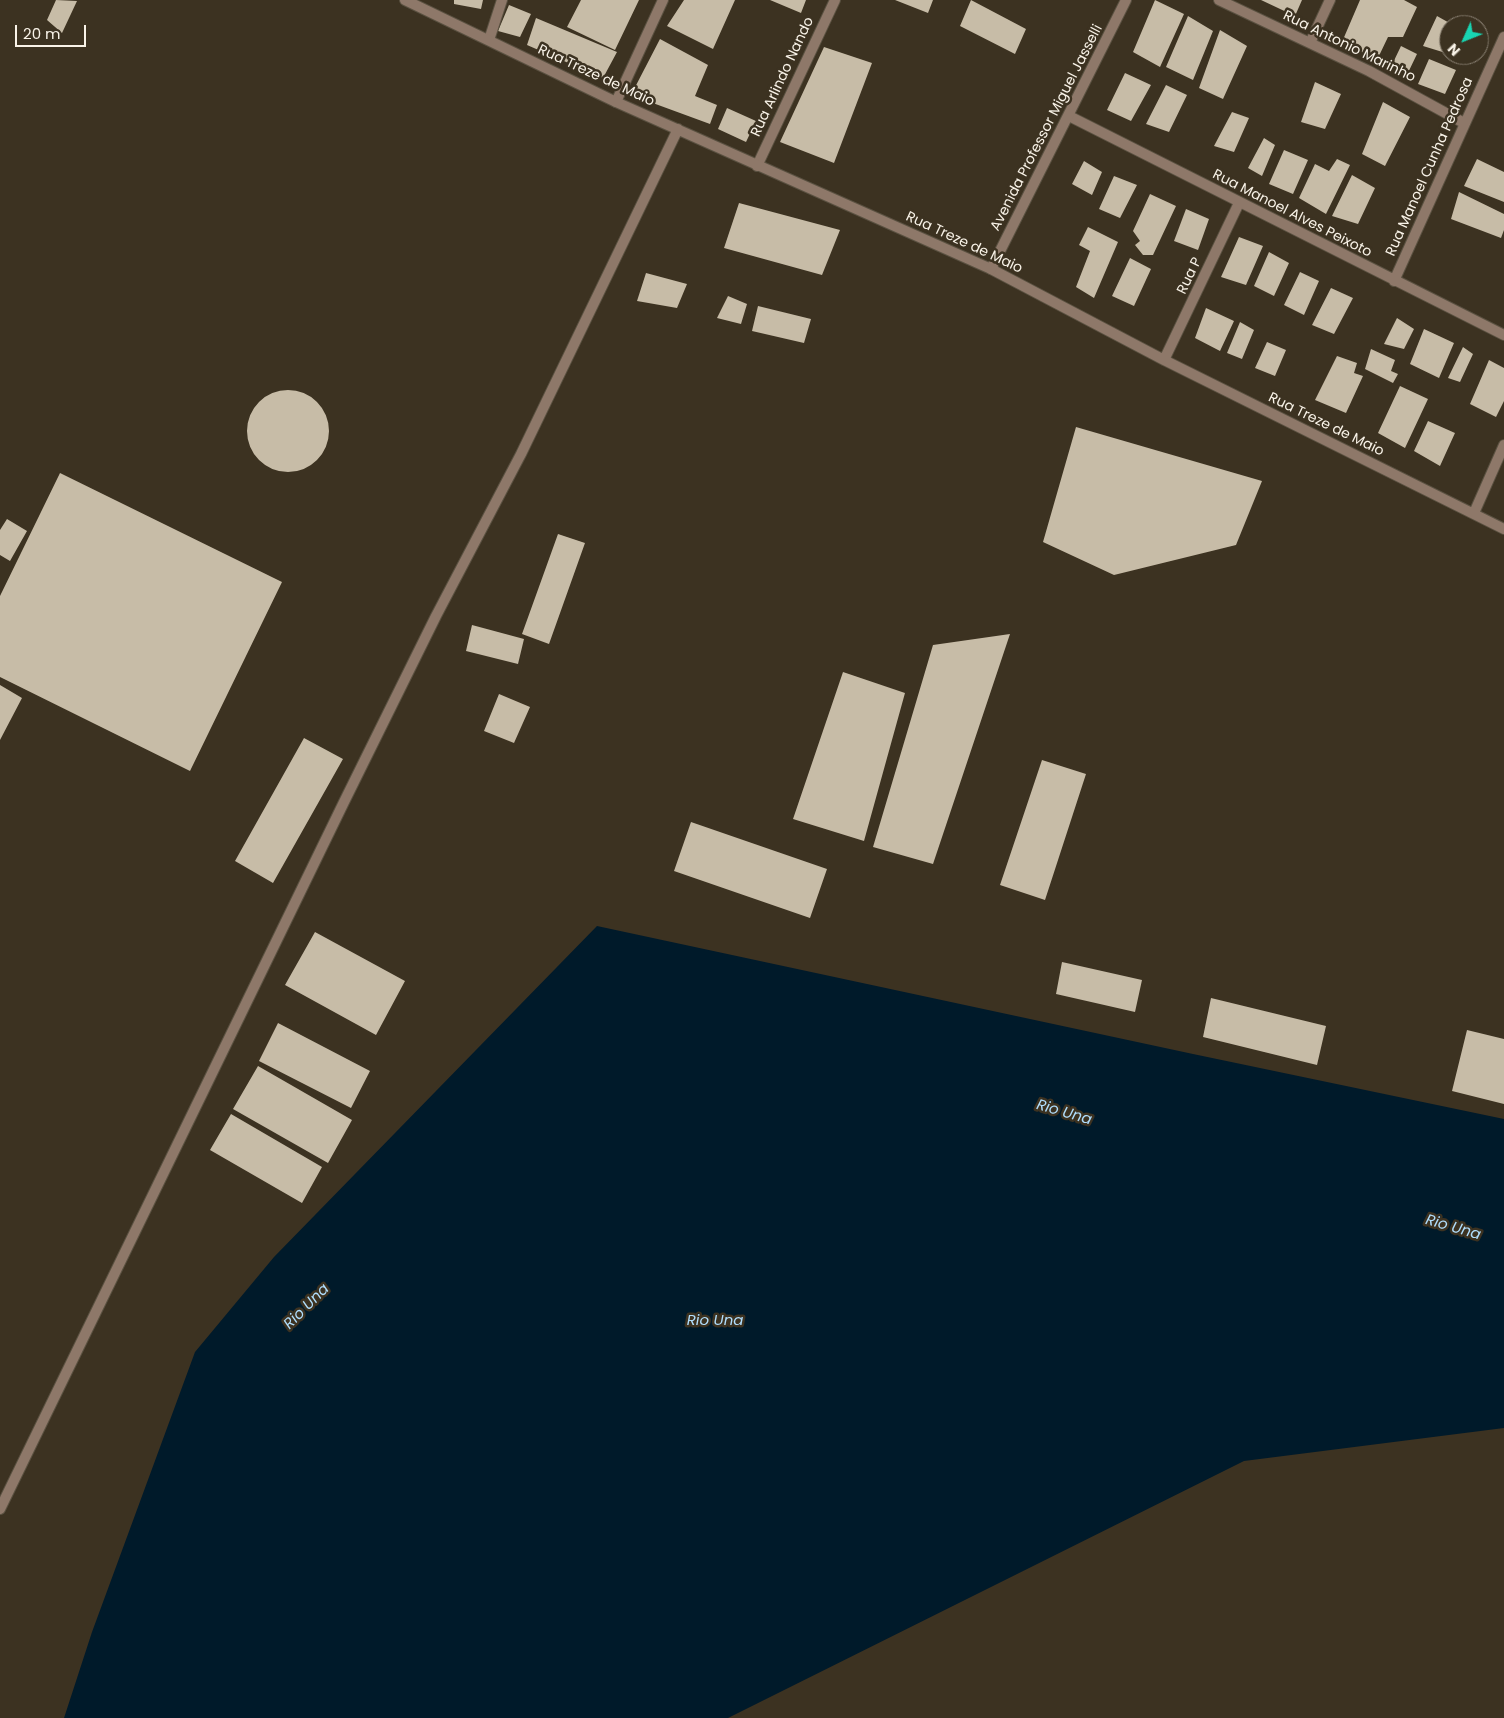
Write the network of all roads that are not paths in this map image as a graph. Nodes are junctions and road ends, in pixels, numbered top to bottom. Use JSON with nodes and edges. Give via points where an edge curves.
{"nodes":[{"id":1,"x":404,"y":0,"type":"edge"},
{"id":2,"x":502,"y":0,"type":"edge"},
{"id":3,"x":663,"y":0,"type":"edge"},
{"id":4,"x":835,"y":0,"type":"edge"},
{"id":5,"x":1126,"y":0,"type":"edge"},
{"id":6,"x":1219,"y":0,"type":"edge"},
{"id":7,"x":1330,"y":0,"type":"edge"},
{"id":8,"x":1504,"y":37,"type":"edge"},
{"id":9,"x":489,"y":40,"type":"junction"},
{"id":10,"x":1310,"y":43,"type":"junction"},
{"id":11,"x":616,"y":102,"type":"junction"},
{"id":12,"x":1069,"y":116,"type":"junction"},
{"id":13,"x":1464,"y":122,"type":"junction"},
{"id":14,"x":678,"y":129,"type":"junction"},
{"id":15,"x":757,"y":166,"type":"junction"},
{"id":16,"x":1239,"y":203,"type":"junction"},
{"id":17,"x":991,"y":269,"type":"junction"},
{"id":18,"x":1394,"y":281,"type":"junction"},
{"id":19,"x":1504,"y":335,"type":"edge"},
{"id":20,"x":1164,"y":360,"type":"junction"},
{"id":21,"x":1504,"y":445,"type":"edge"},
{"id":22,"x":1474,"y":513,"type":"junction"},
{"id":23,"x":1504,"y":529,"type":"edge"},
{"id":24,"x":0,"y":1509,"type":"edge"}],
"edges":[{"from":1,"to":9,"type":"street","name":"Rua Treze de Maio"},
{"from":2,"to":9,"type":"street"},
{"from":3,"to":11,"type":"street"},
{"from":4,"to":15,"type":"street","name":"Rua Arlindo Nando"},
{"from":5,"to":12,"type":"street","name":"Avenida Professor Miguel Jasselli"},
{"from":6,"to":10,"type":"street","name":"Rua Antonio Marinho"},
{"from":7,"to":10,"type":"street"},
{"from":8,"to":13,"type":"street","name":"Rua Manoel Cunha Pedrosa"},
{"from":9,"to":11,"type":"street","name":"Rua Treze de Maio"},
{"from":10,"to":13,"type":"street","name":"Rua Antonio Marinho"},
{"from":11,"to":14,"type":"street","name":"Rua Treze de Maio"},
{"from":12,"to":16,"type":"street","name":"Rua Manoel Alves Peixoto"},
{"from":12,"to":17,"type":"street","name":"Avenida Professor Miguel Jasselli"},
{"from":13,"to":18,"type":"street","name":"Rua Manoel Cunha Pedrosa"},
{"from":14,"to":15,"type":"street","name":"Rua Treze de Maio"},
{"from":14,"to":24,"type":"street","via":[[521,454],[344,802]]},
{"from":15,"to":17,"type":"street","name":"Rua Treze de Maio"},
{"from":16,"to":18,"type":"street","name":"Rua Manoel Alves Peixoto"},
{"from":16,"to":20,"type":"street","name":"Rua P"},
{"from":17,"to":20,"type":"street","name":"Rua Treze de Maio"},
{"from":18,"to":19,"type":"street","name":"Rua Manoel Alves Peixoto"},
{"from":20,"to":22,"type":"street","name":"Rua Treze de Maio"},
{"from":21,"to":22,"type":"street"},
{"from":22,"to":23,"type":"street","name":"Rua Treze de Maio"}]}
